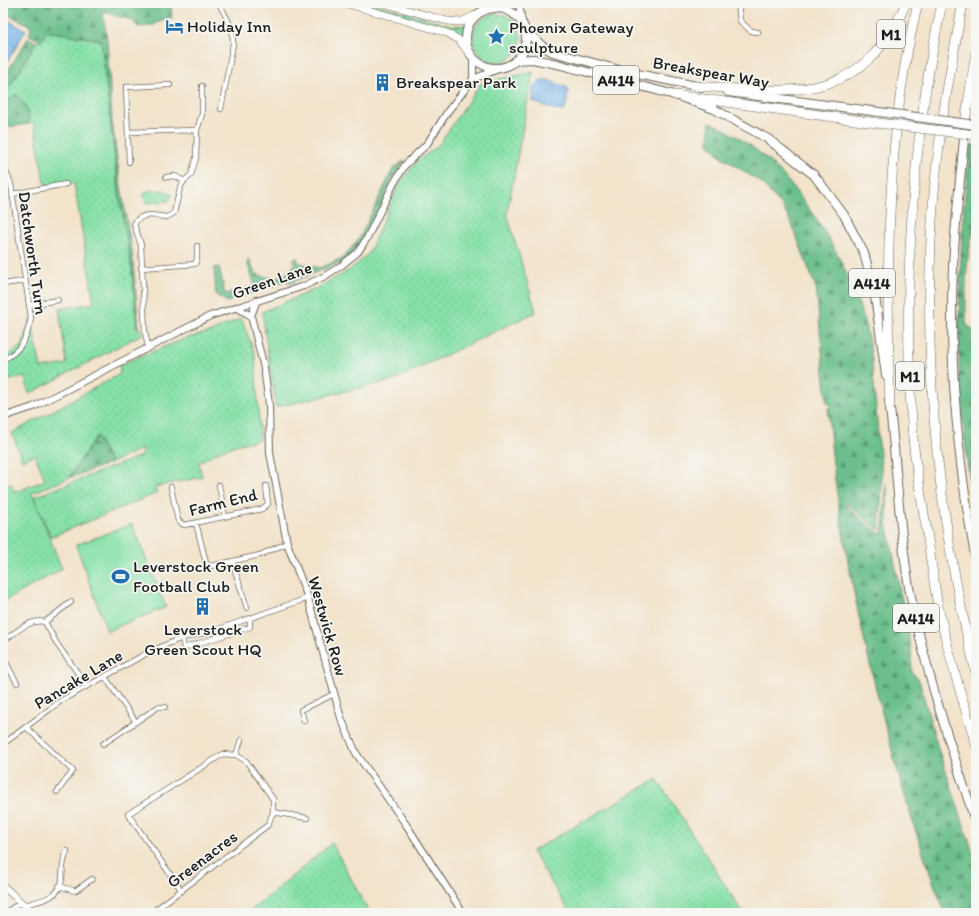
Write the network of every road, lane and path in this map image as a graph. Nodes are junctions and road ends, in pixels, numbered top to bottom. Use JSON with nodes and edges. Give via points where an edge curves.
{"nodes":[{"id":1,"x":219,"y":3,"type":"edge"},
{"id":2,"x":345,"y":3,"type":"edge"},
{"id":3,"x":383,"y":3,"type":"edge"},
{"id":4,"x":519,"y":3,"type":"edge"},
{"id":5,"x":738,"y":3,"type":"edge"},
{"id":6,"x":906,"y":3,"type":"edge"},
{"id":7,"x":918,"y":3,"type":"edge"},
{"id":8,"x":942,"y":3,"type":"edge"},
{"id":9,"x":963,"y":3,"type":"edge"},
{"id":10,"x":496,"y":6,"type":"edge"},
{"id":11,"x":476,"y":15,"type":"junction"},
{"id":12,"x":523,"y":26,"type":"junction"},
{"id":13,"x":758,"y":32,"type":"dead end"},
{"id":14,"x":976,"y":52,"type":"edge"},
{"id":15,"x":471,"y":55,"type":"junction"},
{"id":16,"x":516,"y":60,"type":"junction"},
{"id":17,"x":501,"y":68,"type":"junction"},
{"id":18,"x":473,"y":79,"type":"junction"},
{"id":19,"x":976,"y":79,"type":"edge"},
{"id":20,"x":170,"y":85,"type":"dead end"},
{"id":21,"x":202,"y":86,"type":"dead end"},
{"id":22,"x":695,"y":86,"type":"junction"},
{"id":23,"x":675,"y":95,"type":"junction"},
{"id":24,"x":221,"y":109,"type":"dead end"},
{"id":25,"x":966,"y":116,"type":"junction"},
{"id":26,"x":976,"y":125,"type":"edge"},
{"id":27,"x":197,"y":130,"type":"junction"},
{"id":28,"x":128,"y":132,"type":"junction"},
{"id":29,"x":976,"y":135,"type":"edge"},
{"id":30,"x":129,"y":162,"type":"dead end"},
{"id":31,"x":3,"y":164,"type":"edge"},
{"id":32,"x":166,"y":177,"type":"dead end"},
{"id":33,"x":184,"y":181,"type":"junction"},
{"id":34,"x":66,"y":184,"type":"dead end"},
{"id":35,"x":12,"y":194,"type":"junction"},
{"id":36,"x":197,"y":246,"type":"dead end"},
{"id":37,"x":141,"y":268,"type":"junction"},
{"id":38,"x":24,"y":281,"type":"junction"},
{"id":39,"x":3,"y":284,"type":"edge"},
{"id":40,"x":58,"y":300,"type":"dead end"},
{"id":41,"x":257,"y":300,"type":"junction"},
{"id":42,"x":29,"y":305,"type":"junction"},
{"id":43,"x":236,"y":307,"type":"junction"},
{"id":44,"x":252,"y":316,"type":"junction"},
{"id":45,"x":148,"y":347,"type":"junction"},
{"id":46,"x":3,"y":360,"type":"edge"},
{"id":47,"x":890,"y":406,"type":"junction"},
{"id":48,"x":3,"y":417,"type":"edge"},
{"id":49,"x":219,"y":485,"type":"dead end"},
{"id":50,"x":266,"y":486,"type":"dead end"},
{"id":51,"x":171,"y":487,"type":"dead end"},
{"id":52,"x":225,"y":517,"type":"junction"},
{"id":53,"x":196,"y":522,"type":"junction"},
{"id":54,"x":287,"y":543,"type":"junction"},
{"id":55,"x":976,"y":560,"type":"edge"},
{"id":56,"x":232,"y":561,"type":"junction"},
{"id":57,"x":308,"y":598,"type":"junction"},
{"id":58,"x":71,"y":602,"type":"dead end"},
{"id":59,"x":247,"y":608,"type":"dead end"},
{"id":60,"x":250,"y":619,"type":"junction"},
{"id":61,"x":44,"y":622,"type":"junction"},
{"id":62,"x":213,"y":631,"type":"junction"},
{"id":63,"x":182,"y":638,"type":"junction"},
{"id":64,"x":215,"y":638,"type":"junction"},
{"id":65,"x":3,"y":641,"type":"edge"},
{"id":66,"x":3,"y":658,"type":"edge"},
{"id":67,"x":976,"y":673,"type":"edge"},
{"id":68,"x":105,"y":677,"type":"junction"},
{"id":69,"x":17,"y":683,"type":"dead end"},
{"id":70,"x":88,"y":686,"type":"junction"},
{"id":71,"x":334,"y":694,"type":"junction"},
{"id":72,"x":165,"y":707,"type":"dead end"},
{"id":73,"x":304,"y":721,"type":"dead end"},
{"id":74,"x":136,"y":722,"type":"junction"},
{"id":75,"x":26,"y":728,"type":"junction"},
{"id":76,"x":240,"y":740,"type":"dead end"},
{"id":77,"x":3,"y":744,"type":"edge"},
{"id":78,"x":103,"y":744,"type":"dead end"},
{"id":79,"x":976,"y":744,"type":"edge"},
{"id":80,"x":236,"y":755,"type":"junction"},
{"id":81,"x":57,"y":792,"type":"dead end"},
{"id":82,"x":273,"y":812,"type":"junction"},
{"id":83,"x":307,"y":818,"type":"dead end"},
{"id":84,"x":976,"y":822,"type":"edge"},
{"id":85,"x":67,"y":851,"type":"dead end"},
{"id":86,"x":92,"y":879,"type":"dead end"},
{"id":87,"x":3,"y":886,"type":"edge"},
{"id":88,"x":59,"y":886,"type":"junction"},
{"id":89,"x":182,"y":891,"type":"junction"},
{"id":90,"x":23,"y":904,"type":"junction"},
{"id":91,"x":5,"y":913,"type":"edge"},
{"id":92,"x":33,"y":913,"type":"edge"},
{"id":93,"x":152,"y":913,"type":"edge"},
{"id":94,"x":464,"y":913,"type":"edge"}],
"edges":[{"from":1,"to":24,"type":"street","via":[[232,26],[233,34]]},
{"from":2,"to":15,"type":"main road","via":[[447,33],[459,40]]},
{"from":3,"to":11,"type":"main road","via":[[447,21],[461,22]]},
{"from":4,"to":12,"type":"street"},
{"from":5,"to":13,"type":"street","via":[[740,21],[751,31]]},
{"from":6,"to":22,"type":"highway","number":"M1","via":[[893,30],[869,60],[829,83],[792,91]]},
{"from":7,"to":47,"type":"highway","number":"M1","via":[[906,64],[895,146],[889,251]]},
{"from":8,"to":79,"type":"highway","number":"M1","via":[[929,64],[910,219],[909,355],[913,440],[938,605]]},
{"from":9,"to":67,"type":"highway","number":"M1","via":[[939,143],[932,220],[929,344],[932,406],[942,494],[952,564]]},
{"from":10,"to":11,"type":"highway"},
{"from":10,"to":12,"type":"highway","via":[[509,11]]},
{"from":11,"to":15,"type":"highway","via":[[469,25],[466,37]]},
{"from":12,"to":16,"type":"highway","via":[[526,43]]},
{"from":12,"to":22,"type":"highway","name":"Breakspear Way","number":"A414","via":[[542,46],[552,52],[623,71]]},
{"from":14,"to":25,"type":"highway"},
{"from":15,"to":17,"type":"highway","via":[[486,66]]},
{"from":15,"to":18,"type":"street"},
{"from":16,"to":17,"type":"highway"},
{"from":16,"to":23,"type":"highway","name":"Breakspear Way","number":"A414","via":[[535,59]]},
{"from":17,"to":18,"type":"street"},
{"from":18,"to":41,"type":"street","name":"Green Lane","via":[[427,144],[405,165],[358,252],[325,276],[304,286]]},
{"from":19,"to":25,"type":"highway"},
{"from":20,"to":28,"type":"street","via":[[126,87]]},
{"from":21,"to":27,"type":"street","via":[[202,114]]},
{"from":22,"to":26,"type":"highway","name":"Breakspear Way","number":"A414","bridge":true},
{"from":23,"to":29,"type":"highway","bridge":true},
{"from":23,"to":47,"type":"highway","number":"A414","via":[[714,109],[768,139],[814,175],[834,199],[854,231],[869,268]]},
{"from":25,"to":55,"type":"highway","via":[[953,268],[954,339],[962,472]]},
{"from":27,"to":28,"type":"street"},
{"from":27,"to":33,"type":"street","via":[[196,158],[191,175]]},
{"from":28,"to":30,"type":"street"},
{"from":31,"to":35,"type":"street","name":"Datchworth Turn","via":[[9,177]]},
{"from":32,"to":33,"type":"street","via":[[175,176]]},
{"from":33,"to":37,"type":"street","via":[[174,213],[168,217],[144,215],[134,224],[141,245]]},
{"from":34,"to":35,"type":"street"},
{"from":35,"to":38,"type":"street","name":"Datchworth Turn"},
{"from":36,"to":37,"type":"street","via":[[195,264]]},
{"from":37,"to":45,"type":"street"},
{"from":38,"to":39,"type":"street"},
{"from":38,"to":42,"type":"street","name":"Datchworth Turn"},
{"from":40,"to":42,"type":"street"},
{"from":41,"to":43,"type":"street","name":"Green Lane"},
{"from":41,"to":44,"type":"street"},
{"from":42,"to":46,"type":"street","name":"Datchworth Turn","via":[[31,318],[28,334],[14,354]]},
{"from":43,"to":44,"type":"street"},
{"from":43,"to":45,"type":"street","name":"Green Lane","via":[[210,316]]},
{"from":44,"to":54,"type":"street","name":"Westwick Row","via":[[264,368],[269,404],[270,453]]},
{"from":45,"to":48,"type":"street","name":"Green Lane","via":[[33,407]]},
{"from":47,"to":84,"type":"highway","number":"A414","via":[[898,509],[910,588],[936,697]]},
{"from":49,"to":52,"type":"street"},
{"from":50,"to":52,"type":"street","name":"Farm End","via":[[268,504],[262,509]]},
{"from":51,"to":53,"type":"street","name":"Farm End","via":[[178,521],[184,525]]},
{"from":52,"to":53,"type":"street","name":"Farm End"},
{"from":53,"to":56,"type":"street","via":[[206,562],[211,566]]},
{"from":54,"to":56,"type":"street","via":[[260,555]]},
{"from":54,"to":57,"type":"street","name":"Westwick Row"},
{"from":56,"to":59,"type":"street"},
{"from":57,"to":60,"type":"street","name":"Pancake Lane"},
{"from":57,"to":71,"type":"street","name":"Westwick Row"},
{"from":58,"to":61,"type":"street"},
{"from":60,"to":62,"type":"street","name":"Pancake Lane"},
{"from":60,"to":64,"type":"street","via":[[250,627]]},
{"from":61,"to":65,"type":"street","via":[[31,622]]},
{"from":61,"to":70,"type":"street"},
{"from":62,"to":63,"type":"street","name":"Pancake Lane"},
{"from":62,"to":64,"type":"street"},
{"from":63,"to":64,"type":"street","via":[[184,648]]},
{"from":63,"to":68,"type":"street","name":"Pancake Lane","via":[[151,651]]},
{"from":66,"to":69,"type":"street"},
{"from":68,"to":70,"type":"street","name":"Pancake Lane"},
{"from":68,"to":74,"type":"street"},
{"from":70,"to":75,"type":"street","name":"Pancake Lane","via":[[62,700]]},
{"from":71,"to":73,"type":"street","via":[[301,710]]},
{"from":71,"to":94,"type":"street","name":"Westwick Row","via":[[356,753]]},
{"from":72,"to":74,"type":"street","via":[[158,707]]},
{"from":74,"to":78,"type":"street"},
{"from":75,"to":77,"type":"street","name":"Pancake Lane"},
{"from":75,"to":81,"type":"street","via":[[73,771]]},
{"from":76,"to":80,"type":"street"},
{"from":80,"to":82,"type":"street","via":[[246,761],[273,799]]},
{"from":80,"to":89,"type":"street","via":[[224,754],[128,814]]},
{"from":82,"to":83,"type":"street"},
{"from":82,"to":89,"type":"street","name":"Greenacres","via":[[268,825]]},
{"from":85,"to":88,"type":"street","via":[[61,864],[62,880]]},
{"from":86,"to":88,"type":"street","via":[[75,891]]},
{"from":87,"to":90,"type":"main road"},
{"from":88,"to":90,"type":"street","via":[[57,893],[47,899]]},
{"from":89,"to":93,"type":"street","name":"Greenacres"},
{"from":90,"to":91,"type":"street"},
{"from":90,"to":92,"type":"main road"}]}
